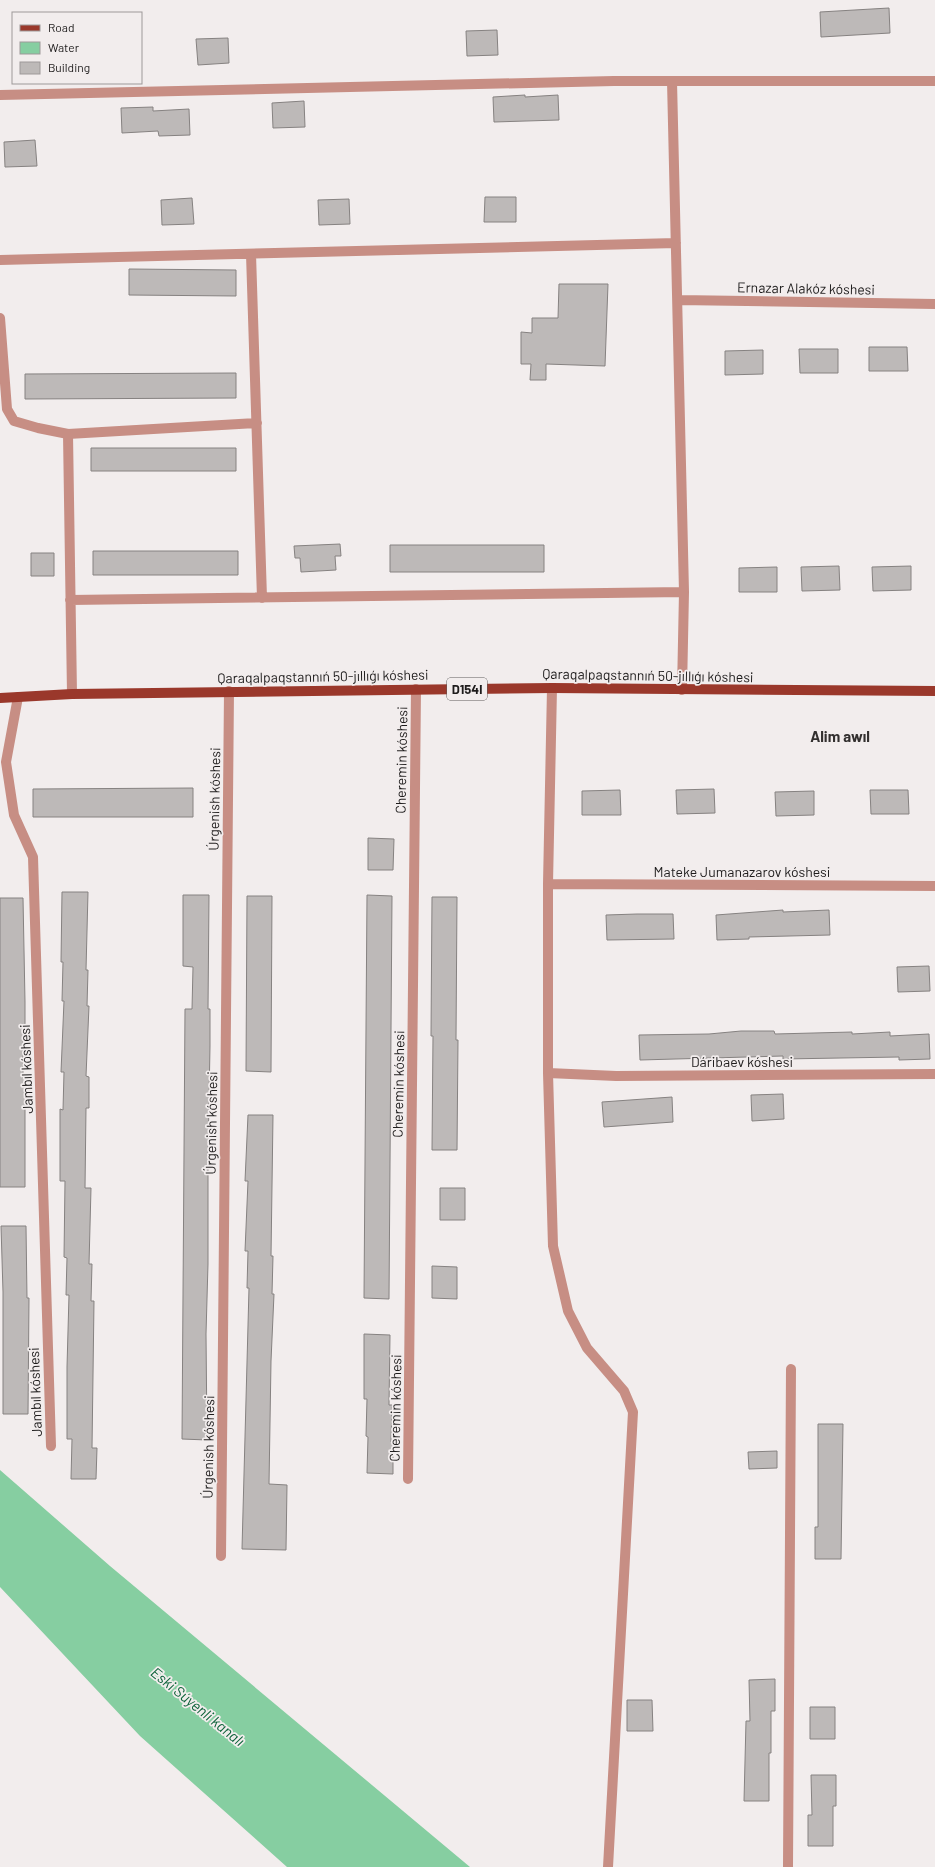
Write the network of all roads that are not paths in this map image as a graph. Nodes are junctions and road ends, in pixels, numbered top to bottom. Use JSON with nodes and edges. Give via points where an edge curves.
{"nodes":[{"id":1,"x":672,"y":81,"type":"junction"},
{"id":2,"x":935,"y":81,"type":"edge"},
{"id":3,"x":0,"y":95,"type":"edge"},
{"id":4,"x":676,"y":243,"type":"junction"},
{"id":5,"x":251,"y":254,"type":"junction"},
{"id":6,"x":0,"y":260,"type":"edge"},
{"id":7,"x":678,"y":300,"type":"junction"},
{"id":8,"x":935,"y":304,"type":"edge"},
{"id":9,"x":0,"y":318,"type":"edge"},
{"id":10,"x":257,"y":423,"type":"junction"},
{"id":11,"x":68,"y":434,"type":"junction"},
{"id":12,"x":684,"y":592,"type":"junction"},
{"id":13,"x":262,"y":598,"type":"junction"},
{"id":14,"x":70,"y":600,"type":"junction"},
{"id":15,"x":552,"y":688,"type":"junction"},
{"id":16,"x":416,"y":689,"type":"junction"},
{"id":17,"x":682,"y":690,"type":"junction"},
{"id":18,"x":229,"y":691,"type":"junction"},
{"id":19,"x":935,"y":691,"type":"edge"},
{"id":20,"x":72,"y":694,"type":"junction"},
{"id":21,"x":18,"y":697,"type":"junction"},
{"id":22,"x":0,"y":698,"type":"edge"},
{"id":23,"x":548,"y":884,"type":"junction"},
{"id":24,"x":935,"y":886,"type":"edge"},
{"id":25,"x":548,"y":1073,"type":"junction"},
{"id":26,"x":935,"y":1074,"type":"edge"},
{"id":27,"x":790,"y":1369,"type":"dead end"},
{"id":28,"x":51,"y":1446,"type":"dead end"},
{"id":29,"x":408,"y":1479,"type":"dead end"},
{"id":30,"x":221,"y":1556,"type":"dead end"},
{"id":31,"x":608,"y":1867,"type":"edge"},
{"id":32,"x":788,"y":1867,"type":"edge"}],
"edges":[{"from":1,"to":2,"type":"street"},
{"from":1,"to":3,"type":"street"},
{"from":1,"to":4,"type":"street"},
{"from":4,"to":5,"type":"street"},
{"from":4,"to":7,"type":"street"},
{"from":5,"to":6,"type":"street"},
{"from":5,"to":10,"type":"street"},
{"from":7,"to":8,"type":"street","name":"Ernazar Alakóz kóshesi"},
{"from":7,"to":12,"type":"street"},
{"from":9,"to":11,"type":"street","via":[[7,409],[14,421]]},
{"from":10,"to":11,"type":"street"},
{"from":10,"to":13,"type":"street"},
{"from":11,"to":14,"type":"street"},
{"from":12,"to":13,"type":"street"},
{"from":12,"to":17,"type":"street"},
{"from":13,"to":14,"type":"street"},
{"from":14,"to":20,"type":"street"},
{"from":15,"to":16,"type":"main road","name":"Qaraqalpaqstannıń 50-jıllıǵı kóshesi","number":"D154l"},
{"from":15,"to":17,"type":"main road","name":"Qaraqalpaqstannıń 50-jıllıǵı kóshesi","number":"D154l"},
{"from":15,"to":23,"type":"street"},
{"from":16,"to":18,"type":"main road","name":"Qaraqalpaqstannıń 50-jıllıǵı kóshesi","number":"D154l"},
{"from":16,"to":29,"type":"street","name":"Cheremin kóshesi"},
{"from":17,"to":19,"type":"main road","name":"Qaraqalpaqstannıń 50-jıllıǵı kóshesi","number":"D154l"},
{"from":18,"to":20,"type":"main road","name":"Qaraqalpaqstannıń 50-jıllıǵı kóshesi","number":"D154l"},
{"from":18,"to":30,"type":"street","name":"Úrgenish kóshesi"},
{"from":20,"to":21,"type":"main road","name":"Qaraqalpaqstannıń 50-jıllıǵı kóshesi","number":"D154l"},
{"from":21,"to":22,"type":"main road","name":"Qaraqalpaqstannıń 50-jıllıǵı kóshesi","number":"D154l"},
{"from":21,"to":28,"type":"street","name":"Jambıl kóshesi","via":[[6,762],[14,815],[34,857]]},
{"from":23,"to":24,"type":"street","name":"Mateke Jumanazarov kóshesi"},
{"from":23,"to":25,"type":"street"},
{"from":25,"to":26,"type":"street","name":"Dáribaev kóshesi","via":[[616,1076]]},
{"from":25,"to":31,"type":"street","via":[[553,1246],[568,1311],[587,1348],[624,1391],[634,1412]]},
{"from":27,"to":32,"type":"street"}]}
